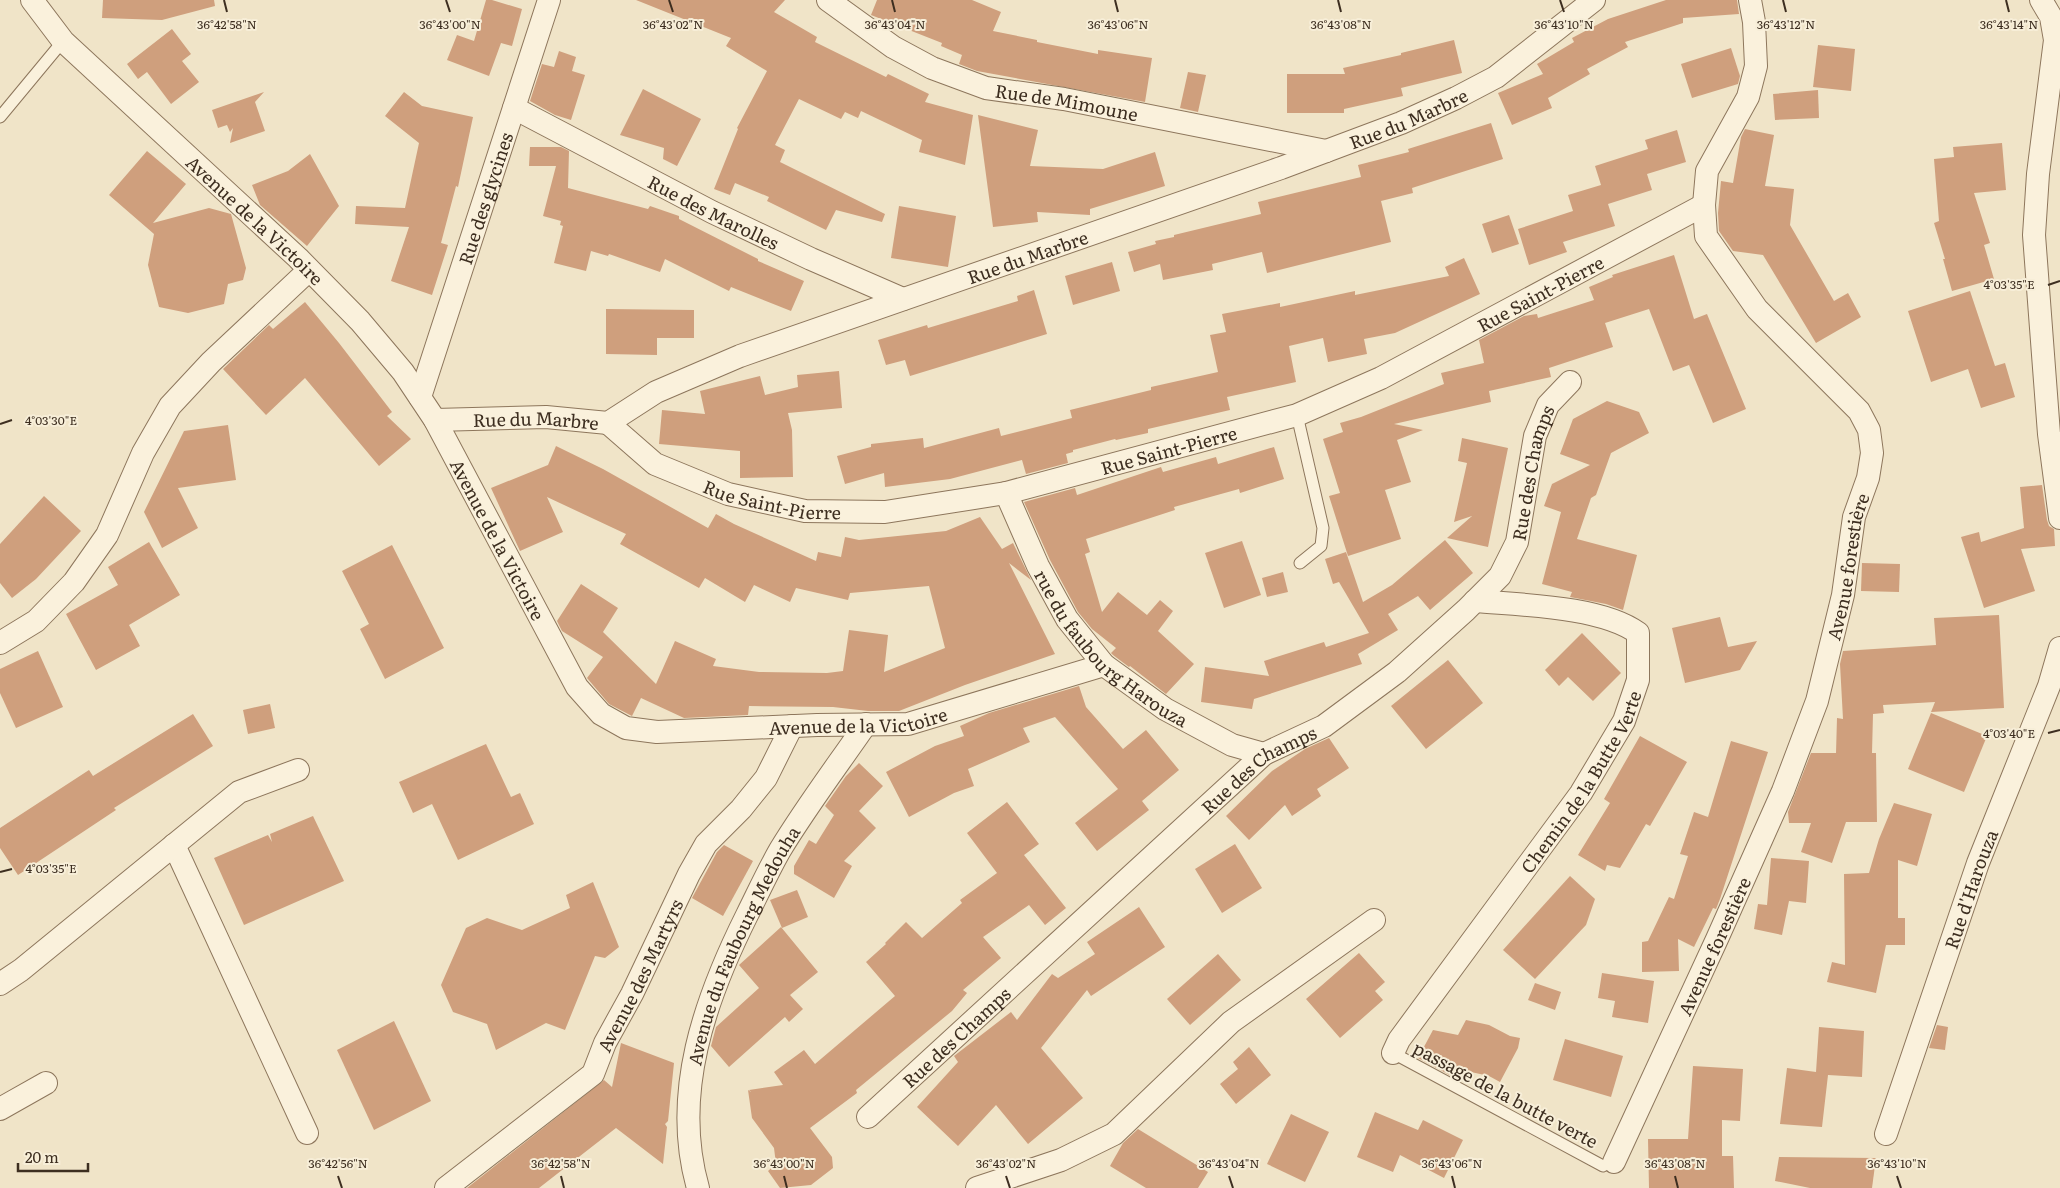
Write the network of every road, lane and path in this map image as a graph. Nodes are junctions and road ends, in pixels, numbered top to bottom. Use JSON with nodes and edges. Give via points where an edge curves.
{"nodes":[{"id":1,"x":32,"y":0,"type":"edge"},
{"id":2,"x":549,"y":0,"type":"edge"},
{"id":3,"x":828,"y":0,"type":"edge"},
{"id":4,"x":1594,"y":0,"type":"edge"},
{"id":5,"x":1750,"y":0,"type":"edge"},
{"id":6,"x":2042,"y":0,"type":"edge"},
{"id":7,"x":2060,"y":0,"type":"edge"},
{"id":8,"x":63,"y":41,"type":"junction"},
{"id":9,"x":521,"y":111,"type":"junction"},
{"id":10,"x":0,"y":117,"type":"edge"},
{"id":11,"x":1326,"y":151,"type":"junction"},
{"id":12,"x":1704,"y":205,"type":"junction"},
{"id":13,"x":309,"y":270,"type":"junction"},
{"id":14,"x":902,"y":299,"type":"junction"},
{"id":15,"x":1570,"y":382,"type":"dead end"},
{"id":16,"x":420,"y":398,"type":"junction"},
{"id":17,"x":1297,"y":415,"type":"junction"},
{"id":18,"x":435,"y":420,"type":"junction"},
{"id":19,"x":608,"y":423,"type":"junction"},
{"id":20,"x":1006,"y":494,"type":"junction"},
{"id":21,"x":2060,"y":518,"type":"edge"},
{"id":22,"x":1300,"y":563,"type":"dead end"},
{"id":23,"x":1475,"y":601,"type":"junction"},
{"id":24,"x":0,"y":643,"type":"edge"},
{"id":25,"x":2060,"y":648,"type":"edge"},
{"id":26,"x":1104,"y":665,"type":"junction"},
{"id":27,"x":866,"y":724,"type":"junction"},
{"id":28,"x":792,"y":726,"type":"junction"},
{"id":29,"x":1264,"y":754,"type":"junction"},
{"id":30,"x":298,"y":770,"type":"dead end"},
{"id":31,"x":174,"y":845,"type":"junction"},
{"id":32,"x":1374,"y":920,"type":"dead end"},
{"id":33,"x":0,"y":984,"type":"edge"},
{"id":34,"x":1393,"y":1053,"type":"joint"},
{"id":35,"x":46,"y":1083,"type":"dead end"},
{"id":36,"x":0,"y":1108,"type":"edge"},
{"id":37,"x":868,"y":1117,"type":"dead end"},
{"id":38,"x":308,"y":1133,"type":"dead end"},
{"id":39,"x":1886,"y":1134,"type":"dead end"},
{"id":40,"x":1608,"y":1164,"type":"joint"},
{"id":41,"x":446,"y":1188,"type":"edge"},
{"id":42,"x":698,"y":1188,"type":"edge"},
{"id":43,"x":978,"y":1188,"type":"edge"}],
"edges":[{"from":1,"to":8,"type":"street","name":"Avenue de la Victoire"},
{"from":2,"to":9,"type":"street","name":"Rue des glycines"},
{"from":3,"to":11,"type":"street","name":"Rue de Mimoune","via":[[893,47],[932,68],[986,88],[1064,99]]},
{"from":4,"to":11,"type":"street","name":"Rue du Marbre","via":[[1496,77],[1400,123]]},
{"from":5,"to":12,"type":"street","name":"Avenue forestière","via":[[1756,66],[1748,97],[1707,171]]},
{"from":6,"to":7,"type":"street"},
{"from":6,"to":21,"type":"street","via":[[2051,17],[2055,40],[2038,174],[2034,235],[2049,434]]},
{"from":8,"to":10,"type":"lane"},
{"from":8,"to":13,"type":"street","name":"Avenue de la Victoire"},
{"from":9,"to":14,"type":"street","name":"Rue des Marolles","via":[[712,212]]},
{"from":9,"to":16,"type":"street","name":"Rue des glycines"},
{"from":11,"to":14,"type":"street","name":"Rue du Marbre"},
{"from":12,"to":17,"type":"street","name":"Rue Saint-Pierre","via":[[1381,378]]},
{"from":12,"to":40,"type":"street","name":"Avenue forestière","via":[[1706,236],[1757,309],[1859,411],[1869,430],[1872,453],[1868,478],[1854,517],[1843,595],[1817,701],[1775,808],[1717,939]]},
{"from":13,"to":16,"type":"street","name":"Avenue de la Victoire","via":[[366,329],[403,372]]},
{"from":13,"to":24,"type":"street","via":[[211,362],[170,406],[143,453],[107,535],[74,582],[36,621]]},
{"from":14,"to":19,"type":"street","name":"Rue du Marbre","via":[[740,356],[656,392]]},
{"from":15,"to":23,"type":"street","name":"Rue des Champs","via":[[1548,406],[1535,436],[1516,542],[1500,576]]},
{"from":16,"to":18,"type":"street","name":"Avenue de la Victoire"},
{"from":17,"to":20,"type":"street","name":"Rue Saint-Pierre"},
{"from":17,"to":22,"type":"lane","via":[[1323,528],[1321,546]]},
{"from":18,"to":19,"type":"street","name":"Rue du Marbre","via":[[546,417]]},
{"from":18,"to":28,"type":"street","name":"Avenue de la Victoire","via":[[577,687],[601,714],[626,728],[657,732]]},
{"from":19,"to":20,"type":"street","name":"Rue Saint-Pierre","via":[[655,464],[728,494],[805,511],[885,512]]},
{"from":20,"to":26,"type":"street","name":"rue du faubourg Harouza","via":[[1038,566],[1067,619]]},
{"from":23,"to":29,"type":"street","name":"Rue des Champs","via":[[1397,672],[1332,721]]},
{"from":23,"to":34,"type":"street","name":"Chemin de la Butte Verte","via":[[1554,608],[1627,625],[1638,632],[1638,680],[1624,721],[1582,793],[1399,1040]]},
{"from":25,"to":39,"type":"street","name":"Rue d'Harouza","via":[[2049,686],[1978,863]]},
{"from":26,"to":27,"type":"street","name":"Avenue de la Victoire","via":[[908,724]]},
{"from":26,"to":29,"type":"street","name":"rue du faubourg Harouza","via":[[1165,709],[1232,745]]},
{"from":27,"to":28,"type":"street","name":"Avenue de la Victoire"},
{"from":27,"to":42,"type":"street","name":"Avenue du Faubourg Medouha","via":[[780,850],[725,958],[704,1015],[693,1062],[687,1115],[692,1165]]},
{"from":28,"to":41,"type":"street","name":"Avenue des Martyrs","via":[[766,778],[706,844],[605,1043],[593,1074]]},
{"from":29,"to":37,"type":"street","name":"Rue des Champs"},
{"from":30,"to":31,"type":"street","via":[[239,792]]},
{"from":31,"to":33,"type":"street"},
{"from":31,"to":38,"type":"street"},
{"from":32,"to":43,"type":"street","via":[[1231,1022],[1114,1134],[1061,1160]]},
{"from":34,"to":40,"type":"lane","name":"passage de la butte verte"},
{"from":35,"to":36,"type":"street"}]}
